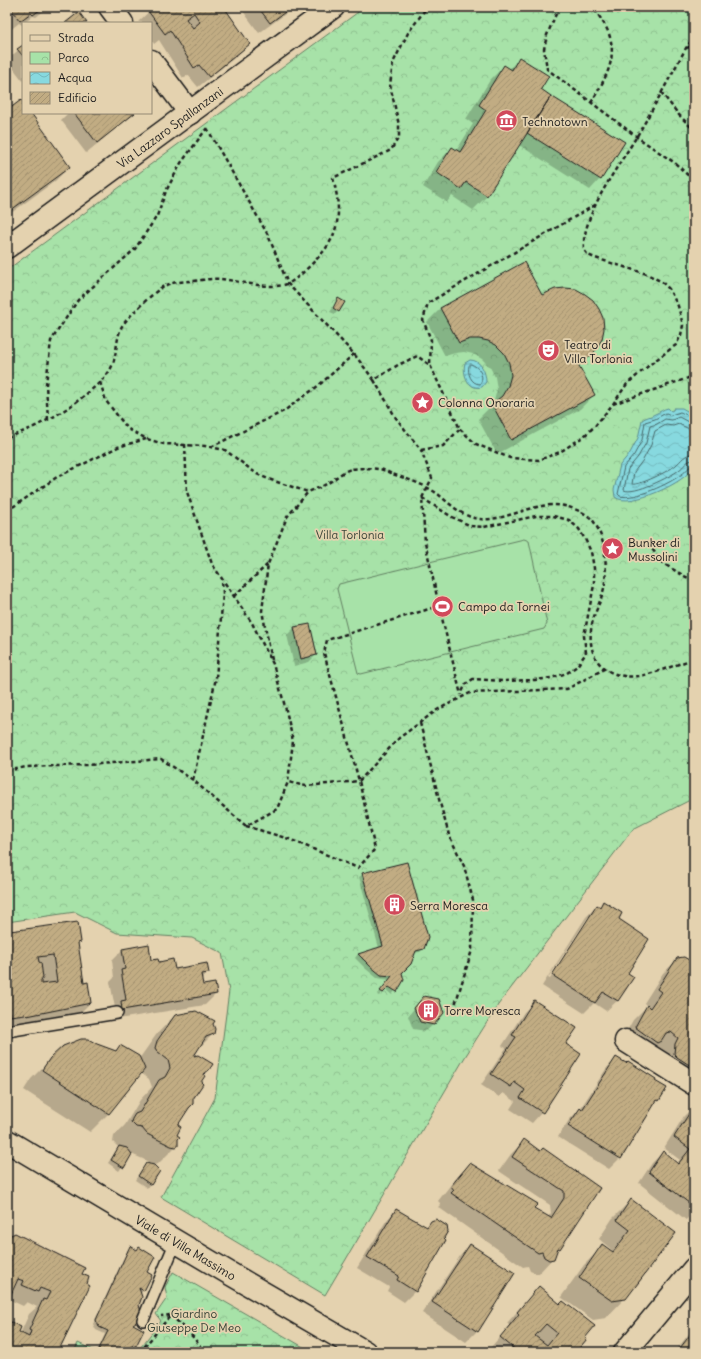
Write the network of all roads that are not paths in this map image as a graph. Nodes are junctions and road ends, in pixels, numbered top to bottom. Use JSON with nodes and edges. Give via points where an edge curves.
{"nodes":[{"id":1,"x":110,"y":7,"type":"edge"},
{"id":2,"x":333,"y":7,"type":"edge"},
{"id":3,"x":121,"y":22,"type":"edge"},
{"id":4,"x":152,"y":62,"type":"edge"},
{"id":5,"x":190,"y":113,"type":"junction"},
{"id":6,"x":7,"y":247,"type":"edge"},
{"id":7,"x":117,"y":1013,"type":"dead end"},
{"id":8,"x":7,"y":1031,"type":"edge"},
{"id":9,"x":626,"y":1041,"type":"dead end"},
{"id":10,"x":694,"y":1084,"type":"edge"},
{"id":11,"x":7,"y":1141,"type":"edge"},
{"id":12,"x":176,"y":1241,"type":"junction"},
{"id":13,"x":694,"y":1269,"type":"edge"},
{"id":14,"x":143,"y":1320,"type":"dead end"},
{"id":15,"x":365,"y":1352,"type":"edge"},
{"id":16,"x":625,"y":1352,"type":"edge"}],
"edges":[{"from":1,"to":3,"type":"street"},
{"from":2,"to":5,"type":"street","name":"Via Lazzaro Spallanzani"},
{"from":4,"to":5,"type":"street"},
{"from":5,"to":6,"type":"street","name":"Via Lazzaro Spallanzani"},
{"from":7,"to":8,"type":"lane"},
{"from":9,"to":10,"type":"street"},
{"from":11,"to":12,"type":"street","name":"Viale di Villa Massimo"},
{"from":12,"to":14,"type":"lane"},
{"from":12,"to":15,"type":"street","name":"Viale di Villa Massimo"},
{"from":13,"to":16,"type":"street"}]}
